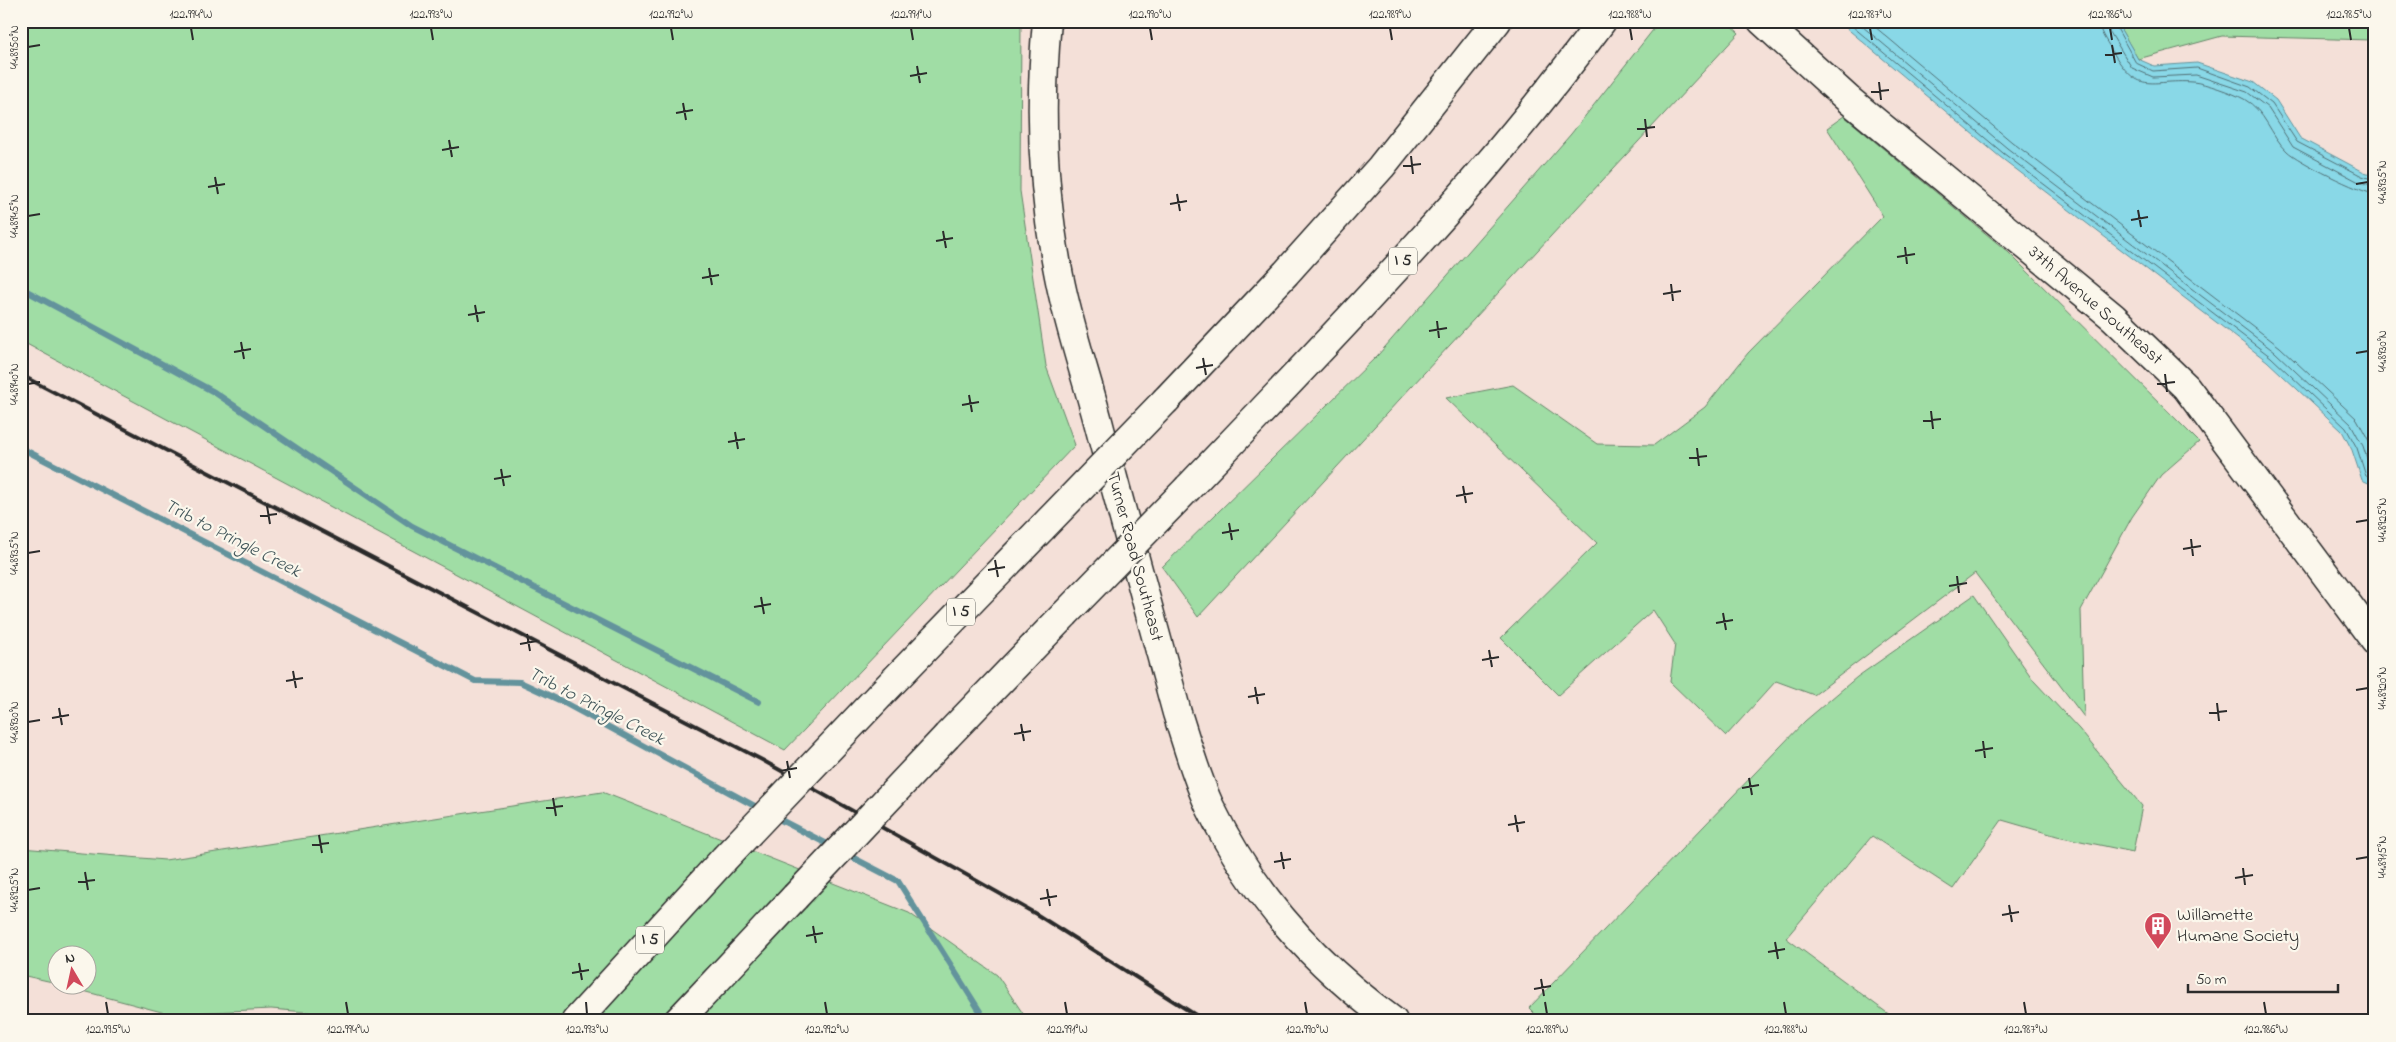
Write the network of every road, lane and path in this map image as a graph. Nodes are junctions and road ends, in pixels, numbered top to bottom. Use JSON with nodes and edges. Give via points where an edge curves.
{"nodes":[{"id":1,"x":1047,"y":21,"type":"edge"},
{"id":2,"x":1497,"y":21,"type":"edge"},
{"id":3,"x":1602,"y":21,"type":"edge"},
{"id":4,"x":1762,"y":21,"type":"edge"},
{"id":5,"x":2375,"y":641,"type":"edge"},
{"id":6,"x":576,"y":1021,"type":"edge"},
{"id":7,"x":678,"y":1021,"type":"edge"},
{"id":8,"x":1393,"y":1021,"type":"edge"}],
"edges":[{"from":1,"to":8,"type":"main road","name":"Turner Road Southeast","via":[[1042,70],[1042,125],[1046,191],[1059,278],[1191,756],[1209,805],[1232,850],[1258,888],[1320,961],[1354,993]]},
{"from":2,"to":6,"type":"main road","number":"I 5","bridge":true,"via":[[1381,167],[1286,273],[724,859]]},
{"from":3,"to":7,"type":"main road","number":"I 5","bridge":true,"via":[[1455,203],[1361,307],[947,736]]},
{"from":4,"to":5,"type":"main road","name":"37th Avenue Southeast","via":[[1849,100],[2113,317],[2186,387]]}]}
